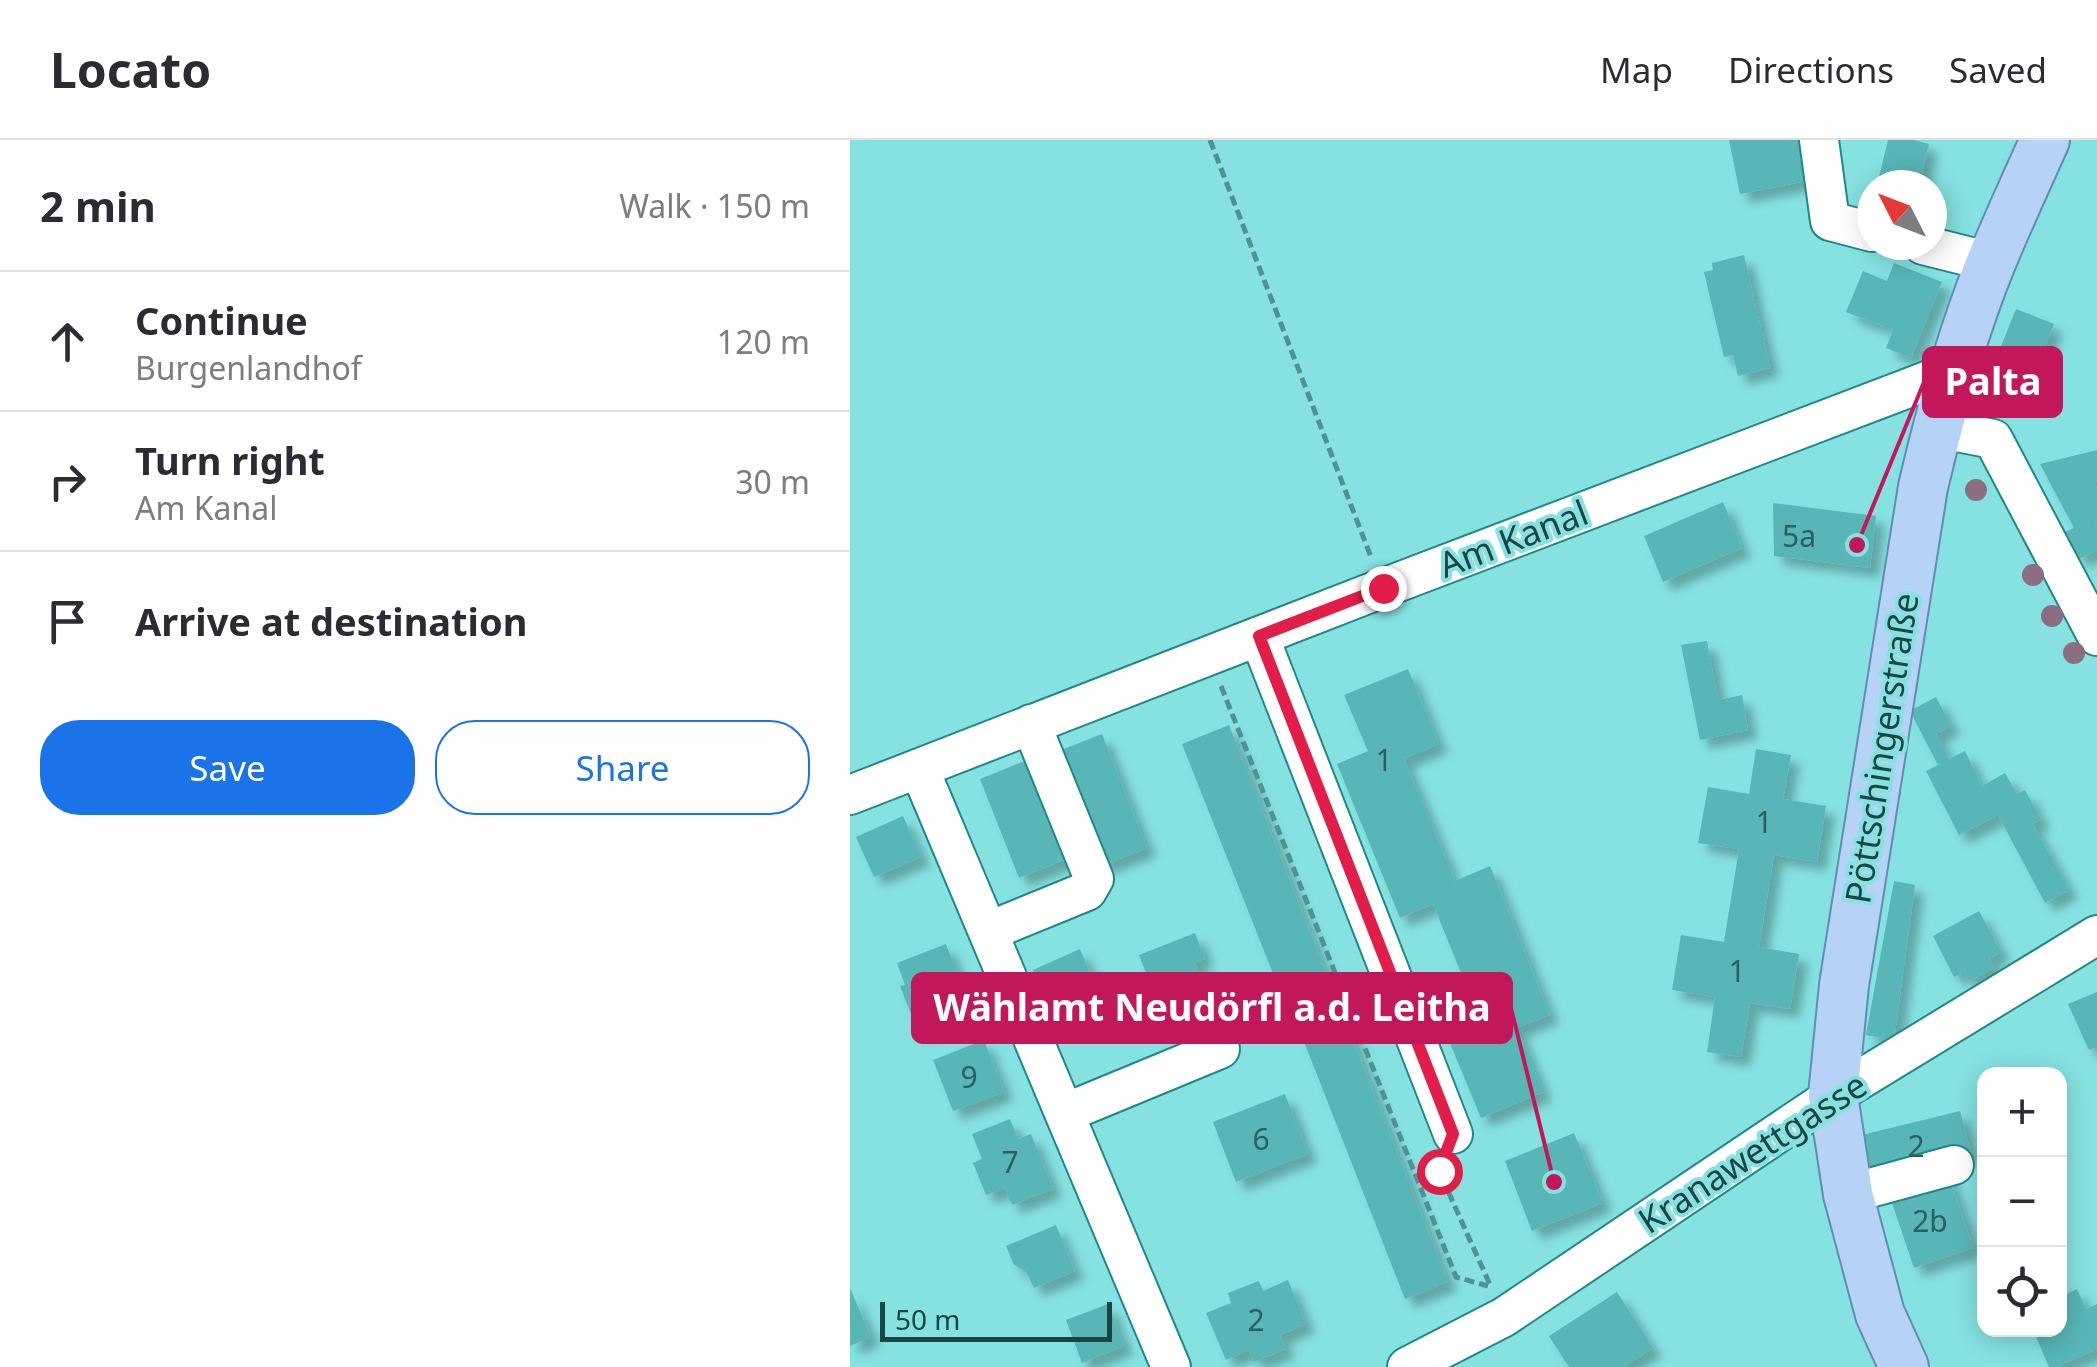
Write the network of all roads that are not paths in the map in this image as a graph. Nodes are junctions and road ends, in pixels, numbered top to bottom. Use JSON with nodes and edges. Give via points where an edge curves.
{"nodes":[{"id":1,"x":1819,"y":140,"type":"edge"},
{"id":2,"x":2045,"y":140,"type":"edge"},
{"id":3,"x":1857,"y":228,"type":"edge"},
{"id":4,"x":1947,"y":251,"type":"edge"},
{"id":5,"x":1991,"y":262,"type":"junction"},
{"id":6,"x":1953,"y":370,"type":"junction"},
{"id":7,"x":1937,"y":428,"type":"junction"},
{"id":8,"x":1259,"y":636,"type":"junction"},
{"id":9,"x":2097,"y":636,"type":"edge"},
{"id":10,"x":1031,"y":724,"type":"junction"},
{"id":11,"x":919,"y":768,"type":"junction"},
{"id":12,"x":850,"y":796,"type":"edge"},
{"id":13,"x":989,"y":932,"type":"junction"},
{"id":14,"x":2097,"y":935,"type":"edge"},
{"id":15,"x":1220,"y":1049,"type":"dead end"},
{"id":16,"x":1833,"y":1096,"type":"junction"},
{"id":17,"x":1065,"y":1114,"type":"junction"},
{"id":18,"x":1453,"y":1134,"type":"road end"},
{"id":19,"x":1954,"y":1165,"type":"dead end"},
{"id":20,"x":1848,"y":1194,"type":"junction"},
{"id":21,"x":1171,"y":1367,"type":"edge"},
{"id":22,"x":1407,"y":1367,"type":"edge"},
{"id":23,"x":1904,"y":1367,"type":"edge"}],
"edges":[{"from":1,"to":3,"type":"street","via":[[1830,221]]},
{"from":2,"to":5,"type":"main road","name":"Pöttschingerstraße"},
{"from":4,"to":5,"type":"street"},
{"from":5,"to":6,"type":"main road","name":"Pöttschingerstraße"},
{"from":6,"to":7,"type":"main road","name":"Pöttschingerstraße"},
{"from":6,"to":8,"type":"street","name":"Am Kanal"},
{"from":7,"to":9,"type":"street","via":[[1994,439]]},
{"from":7,"to":16,"type":"main road","name":"Pöttschingerstraße","via":[[1850,946]]},
{"from":8,"to":10,"type":"street","name":"Am Kanal"},
{"from":8,"to":18,"type":"street"},
{"from":10,"to":11,"type":"street","name":"Am Kanal"},
{"from":10,"to":13,"type":"street","via":[[1094,879],[1087,891]]},
{"from":11,"to":12,"type":"street","name":"Am Kanal"},
{"from":11,"to":13,"type":"street"},
{"from":13,"to":17,"type":"street"},
{"from":14,"to":16,"type":"street","name":"Kranawettgasse"},
{"from":15,"to":17,"type":"street"},
{"from":16,"to":20,"type":"main road","name":"Pöttschingerstraße"},
{"from":16,"to":22,"type":"street","name":"Kranawettgasse","via":[[1497,1302]]},
{"from":17,"to":21,"type":"street"},
{"from":19,"to":20,"type":"street"},
{"from":20,"to":23,"type":"main road","name":"Pöttschingerstraße","via":[[1880,1314]]}]}
